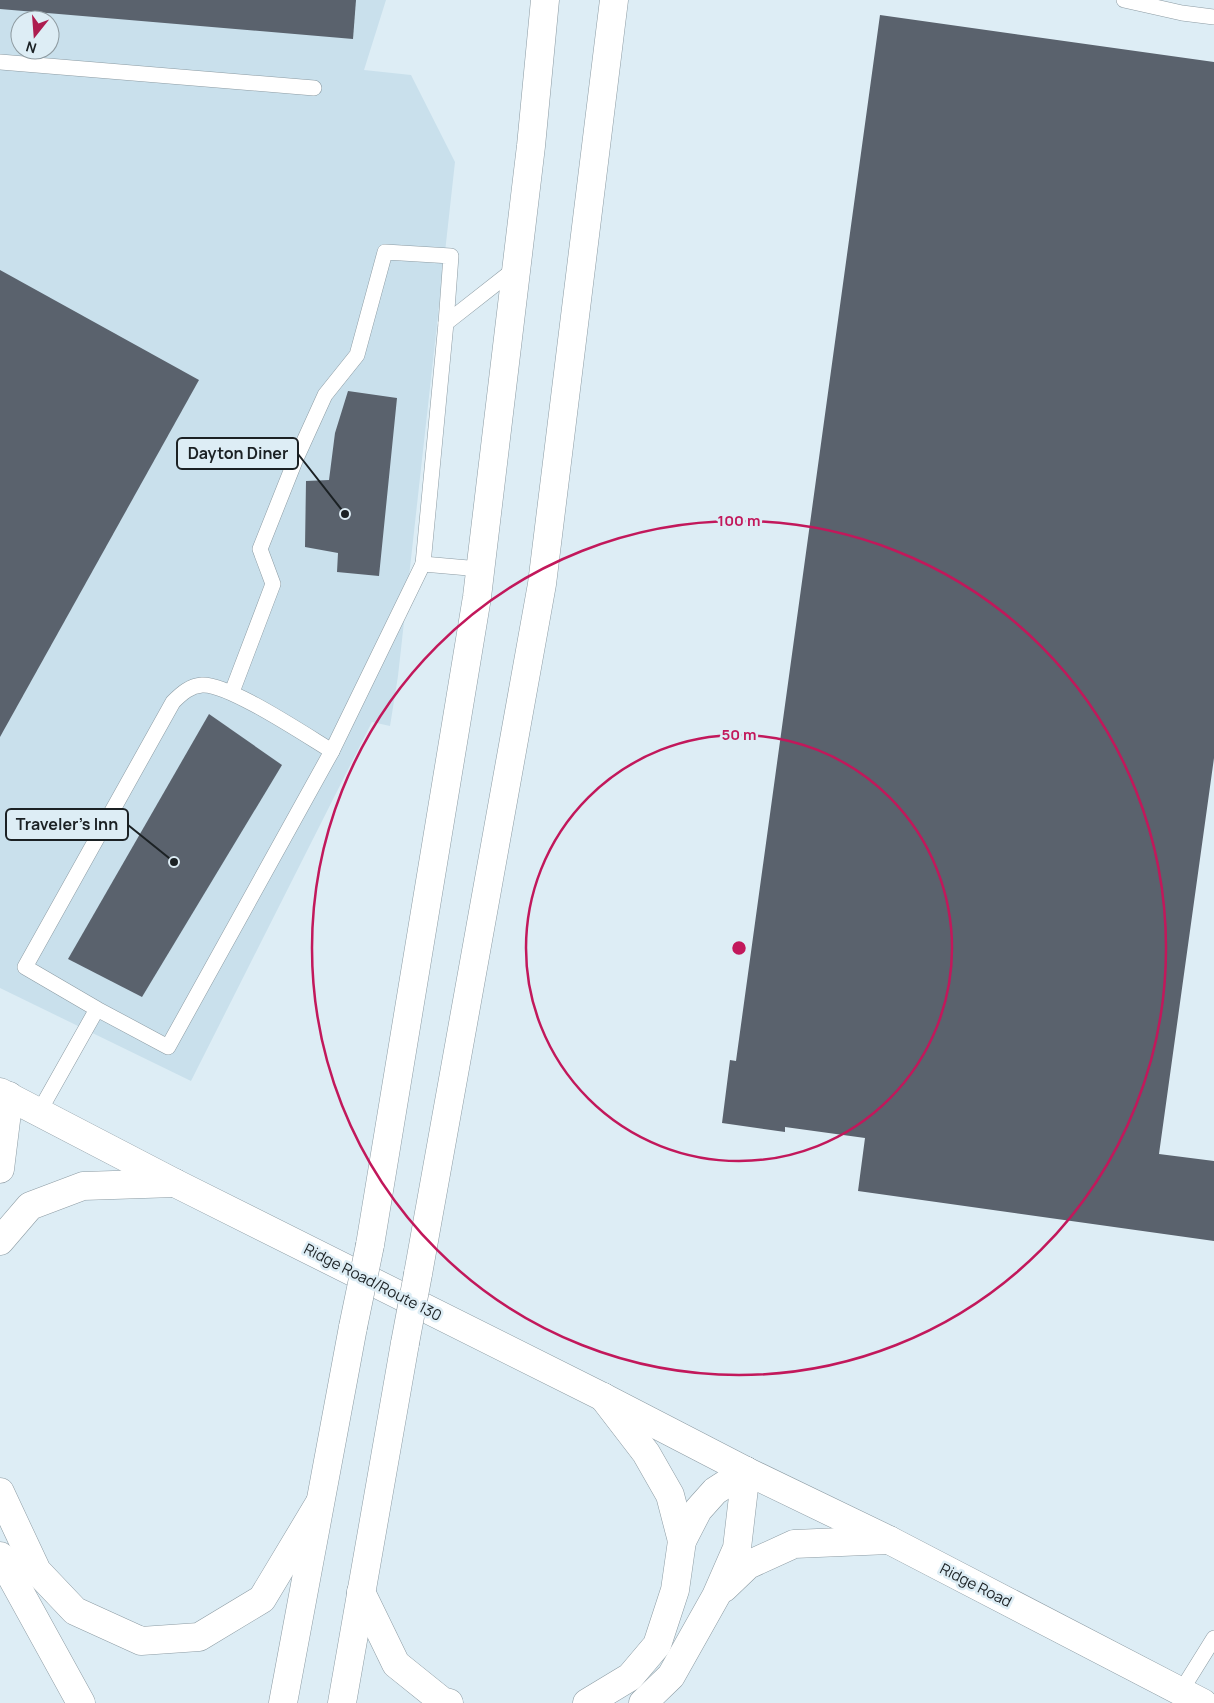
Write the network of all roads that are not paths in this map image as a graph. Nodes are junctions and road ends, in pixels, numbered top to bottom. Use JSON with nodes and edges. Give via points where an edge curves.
{"nodes":[{"id":1,"x":545,"y":0,"type":"edge"},
{"id":2,"x":614,"y":0,"type":"edge"},
{"id":3,"x":1124,"y":0,"type":"edge"},
{"id":4,"x":1214,"y":17,"type":"edge"},
{"id":5,"x":0,"y":62,"type":"edge"},
{"id":6,"x":314,"y":88,"type":"dead end"},
{"id":7,"x":516,"y":268,"type":"junction"},
{"id":8,"x":446,"y":323,"type":"junction"},
{"id":9,"x":423,"y":564,"type":"junction"},
{"id":10,"x":480,"y":569,"type":"junction"},
{"id":11,"x":232,"y":692,"type":"junction"},
{"id":12,"x":332,"y":751,"type":"junction"},
{"id":13,"x":97,"y":1009,"type":"junction"},
{"id":14,"x":3,"y":1098,"type":"edge"},
{"id":15,"x":39,"y":1112,"type":"junction"},
{"id":16,"x":0,"y":1169,"type":"edge"},
{"id":17,"x":175,"y":1183,"type":"junction"},
{"id":18,"x":0,"y":1240,"type":"edge"},
{"id":19,"x":604,"y":1397,"type":"junction"},
{"id":20,"x":746,"y":1471,"type":"junction"},
{"id":21,"x":0,"y":1492,"type":"edge"},
{"id":22,"x":319,"y":1504,"type":"junction"},
{"id":23,"x":889,"y":1540,"type":"junction"},
{"id":24,"x":682,"y":1541,"type":"junction"},
{"id":25,"x":0,"y":1556,"type":"edge"},
{"id":26,"x":361,"y":1592,"type":"junction"},
{"id":27,"x":716,"y":1596,"type":"junction"},
{"id":28,"x":1214,"y":1638,"type":"edge"},
{"id":29,"x":1192,"y":1697,"type":"edge"},
{"id":30,"x":81,"y":1703,"type":"edge"},
{"id":31,"x":283,"y":1703,"type":"edge"},
{"id":32,"x":342,"y":1703,"type":"edge"},
{"id":33,"x":449,"y":1703,"type":"edge"},
{"id":34,"x":587,"y":1703,"type":"edge"},
{"id":35,"x":643,"y":1703,"type":"edge"}],
"edges":[{"from":1,"to":7,"type":"main road"},
{"from":2,"to":26,"type":"main road","bridge":true,"via":[[542,584]]},
{"from":3,"to":4,"type":"lane"},
{"from":5,"to":6,"type":"lane"},
{"from":7,"to":8,"type":"lane"},
{"from":7,"to":10,"type":"main road"},
{"from":8,"to":9,"type":"lane"},
{"from":8,"to":11,"type":"lane","via":[[451,256],[385,252],[357,355],[325,395],[260,549],[273,584]]},
{"from":9,"to":10,"type":"lane"},
{"from":9,"to":12,"type":"lane"},
{"from":10,"to":22,"type":"main road","bridge":true,"via":[[370,1245]]},
{"from":11,"to":12,"type":"lane"},
{"from":11,"to":13,"type":"lane","via":[[203,685],[183,692],[174,702],[24,967]]},
{"from":12,"to":13,"type":"lane","via":[[168,1047]]},
{"from":13,"to":15,"type":"lane"},
{"from":14,"to":15,"type":"main road","name":"Ridge Road/Route 130"},
{"from":14,"to":16,"type":"main road"},
{"from":15,"to":17,"type":"main road","name":"Ridge Road/Route 130"},
{"from":17,"to":18,"type":"main road","via":[[83,1186],[30,1206]]},
{"from":17,"to":19,"type":"main road","name":"Ridge Road/Route 130"},
{"from":19,"to":20,"type":"main road","name":"Ridge Road/Route 130"},
{"from":19,"to":24,"type":"main road","via":[[646,1453],[670,1495]]},
{"from":20,"to":23,"type":"main road","name":"Ridge Road"},
{"from":20,"to":24,"type":"main road","via":[[715,1491],[698,1510]]},
{"from":20,"to":27,"type":"main road","via":[[737,1548]]},
{"from":21,"to":22,"type":"main road","via":[[37,1571],[75,1611],[141,1641],[199,1637],[262,1599]]},
{"from":22,"to":31,"type":"main road"},
{"from":23,"to":27,"type":"main road","via":[[794,1544],[748,1565]]},
{"from":23,"to":29,"type":"main road","name":"Ridge Road"},
{"from":24,"to":34,"type":"main road","via":[[675,1590],[657,1645],[630,1677]]},
{"from":25,"to":30,"type":"main road"},
{"from":26,"to":32,"type":"main road"},
{"from":26,"to":33,"type":"main road","via":[[396,1664],[442,1701]]},
{"from":27,"to":35,"type":"main road","via":[[672,1676]]},
{"from":28,"to":29,"type":"lane"}]}
